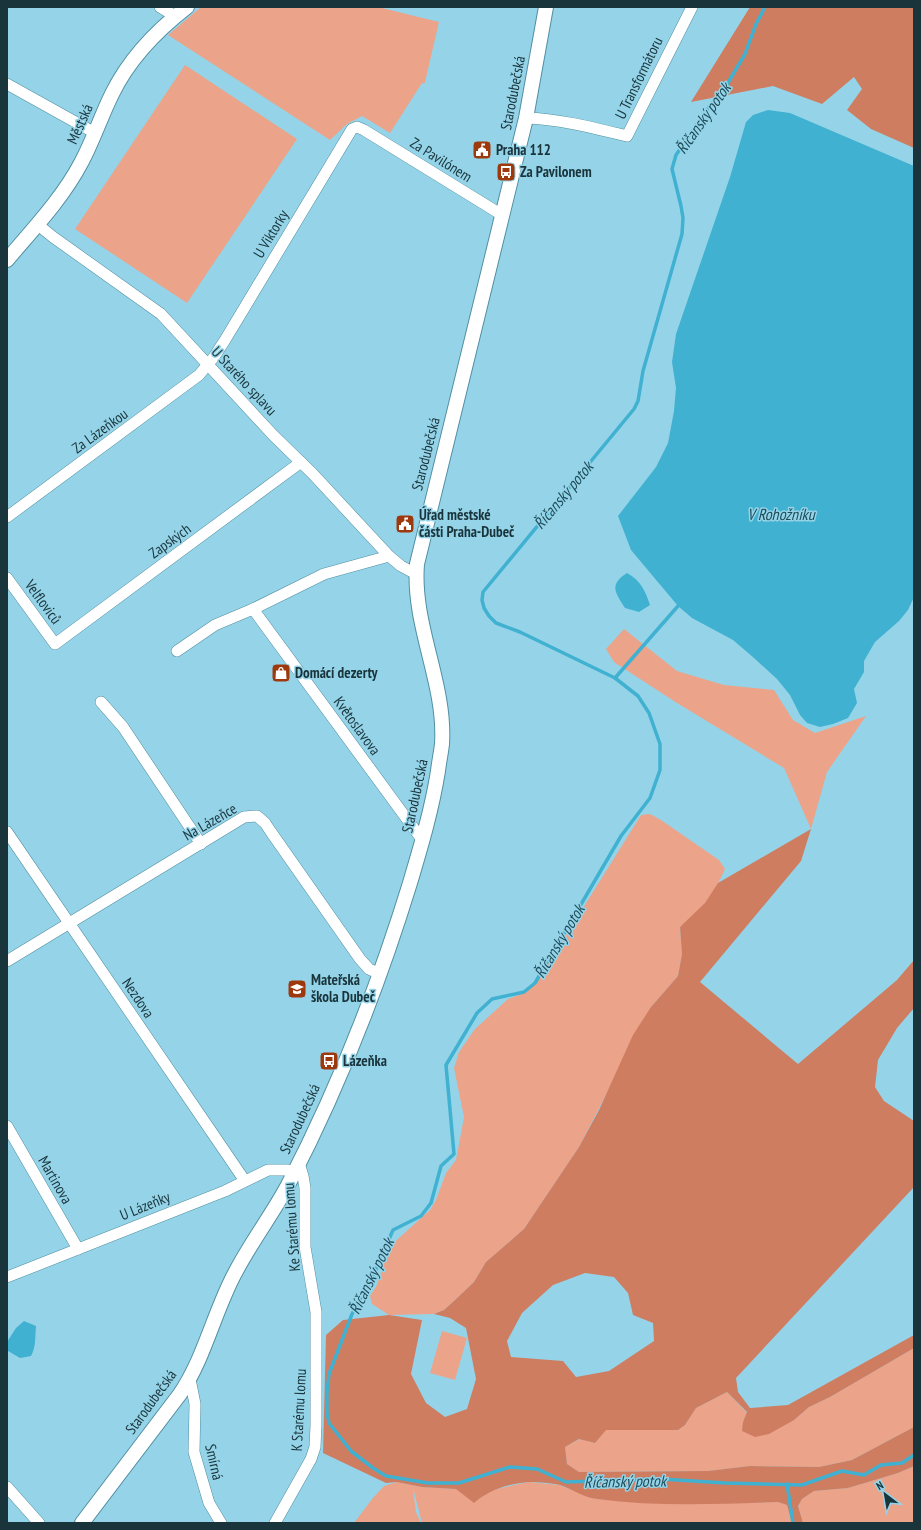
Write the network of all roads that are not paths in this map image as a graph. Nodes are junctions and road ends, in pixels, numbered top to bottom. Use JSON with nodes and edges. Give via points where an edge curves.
{"nodes":[{"id":1,"x":160,"y":7,"type":"edge"},
{"id":2,"x":187,"y":7,"type":"edge"},
{"id":3,"x":546,"y":7,"type":"edge"},
{"id":4,"x":692,"y":7,"type":"edge"},
{"id":5,"x":175,"y":16,"type":"junction"},
{"id":6,"x":7,"y":84,"type":"edge"},
{"id":7,"x":526,"y":118,"type":"junction"},
{"id":8,"x":364,"y":130,"type":"joint"},
{"id":9,"x":95,"y":133,"type":"junction"},
{"id":10,"x":502,"y":215,"type":"junction"},
{"id":11,"x":37,"y":224,"type":"junction"},
{"id":12,"x":7,"y":260,"type":"edge"},
{"id":13,"x":208,"y":365,"type":"junction"},
{"id":14,"x":301,"y":462,"type":"junction"},
{"id":15,"x":7,"y":517,"type":"edge"},
{"id":16,"x":389,"y":556,"type":"junction"},
{"id":17,"x":416,"y":574,"type":"junction"},
{"id":18,"x":7,"y":578,"type":"edge"},
{"id":19,"x":253,"y":609,"type":"junction"},
{"id":20,"x":55,"y":644,"type":"joint"},
{"id":21,"x":177,"y":650,"type":"dead end"},
{"id":22,"x":101,"y":702,"type":"dead end"},
{"id":23,"x":7,"y":832,"type":"edge"},
{"id":24,"x":423,"y":841,"type":"junction"},
{"id":25,"x":201,"y":844,"type":"junction"},
{"id":26,"x":69,"y":923,"type":"junction"},
{"id":27,"x":7,"y":961,"type":"edge"},
{"id":28,"x":380,"y":974,"type":"junction"},
{"id":29,"x":7,"y":1126,"type":"edge"},
{"id":30,"x":296,"y":1168,"type":"junction"},
{"id":31,"x":245,"y":1181,"type":"junction"},
{"id":32,"x":78,"y":1249,"type":"junction"},
{"id":33,"x":7,"y":1277,"type":"edge"},
{"id":34,"x":316,"y":1312,"type":"joint"},
{"id":35,"x":190,"y":1379,"type":"junction"},
{"id":36,"x":7,"y":1486,"type":"edge"},
{"id":37,"x":39,"y":1523,"type":"edge"},
{"id":38,"x":82,"y":1523,"type":"edge"},
{"id":39,"x":221,"y":1523,"type":"edge"},
{"id":40,"x":275,"y":1523,"type":"edge"}],
"edges":[{"from":1,"to":5,"type":"street"},
{"from":2,"to":5,"type":"street","name":"Městská"},
{"from":3,"to":7,"type":"street","name":"Starodubečská"},
{"from":4,"to":7,"type":"street","name":"U Transformátoru","via":[[627,136],[540,118]]},
{"from":5,"to":9,"type":"street","name":"Městská","via":[[127,67]]},
{"from":6,"to":9,"type":"street"},
{"from":7,"to":10,"type":"street","name":"Starodubečská"},
{"from":8,"to":10,"type":"street","name":"Za Pavilónem"},
{"from":8,"to":13,"type":"street","name":"U Viktorky","via":[[355,128],[349,133]]},
{"from":9,"to":11,"type":"street","name":"Městská","via":[[70,180]]},
{"from":10,"to":17,"type":"street","name":"Starodubečská","via":[[416,564]]},
{"from":11,"to":12,"type":"street","name":"Městská"},
{"from":11,"to":13,"type":"street","name":"U Starého splavu","via":[[161,314]]},
{"from":13,"to":14,"type":"street","name":"U Starého splavu"},
{"from":13,"to":15,"type":"street","name":"Za Lázeňkou","via":[[199,375]]},
{"from":14,"to":16,"type":"street","name":"U Starého splavu"},
{"from":14,"to":20,"type":"street","name":"Zapských"},
{"from":16,"to":17,"type":"street","name":"U Starého splavu"},
{"from":16,"to":19,"type":"street","via":[[324,574]]},
{"from":17,"to":24,"type":"street","name":"Starodubečská","via":[[420,615],[437,687],[442,721],[441,754]]},
{"from":18,"to":20,"type":"street","name":"Velfloviců"},
{"from":19,"to":21,"type":"street","via":[[215,625]]},
{"from":19,"to":24,"type":"street","name":"Květoslavova"},
{"from":22,"to":25,"type":"street","via":[[127,732]]},
{"from":23,"to":26,"type":"street","name":"Nezdova"},
{"from":24,"to":28,"type":"street","name":"Starodubečská"},
{"from":25,"to":26,"type":"street","name":"Na Lázeňce"},
{"from":25,"to":28,"type":"street","name":"Na Lázeňce","via":[[244,817],[257,816],[271,832],[360,959],[369,969]]},
{"from":26,"to":27,"type":"street","name":"Na Lázeňce"},
{"from":26,"to":31,"type":"street","name":"Nezdova"},
{"from":28,"to":30,"type":"street","name":"Starodubečská","via":[[343,1068]]},
{"from":29,"to":32,"type":"street","name":"Martinova"},
{"from":30,"to":31,"type":"street","name":"U Lázeňky","via":[[268,1170]]},
{"from":30,"to":34,"type":"street","name":"Ke Starému lomu","via":[[303,1176],[305,1188],[305,1247]]},
{"from":30,"to":35,"type":"street","name":"Starodubečská","via":[[228,1285]]},
{"from":31,"to":32,"type":"street","name":"U Lázeňky"},
{"from":32,"to":33,"type":"street","name":"U Lázeňky"},
{"from":34,"to":40,"type":"street","name":"K Starému lomu","via":[[315,1447],[306,1471]]},
{"from":35,"to":38,"type":"street","name":"Starodubečská"},
{"from":35,"to":39,"type":"street","name":"Smírná","via":[[195,1404],[194,1452],[209,1504]]},
{"from":36,"to":37,"type":"street"}]}
